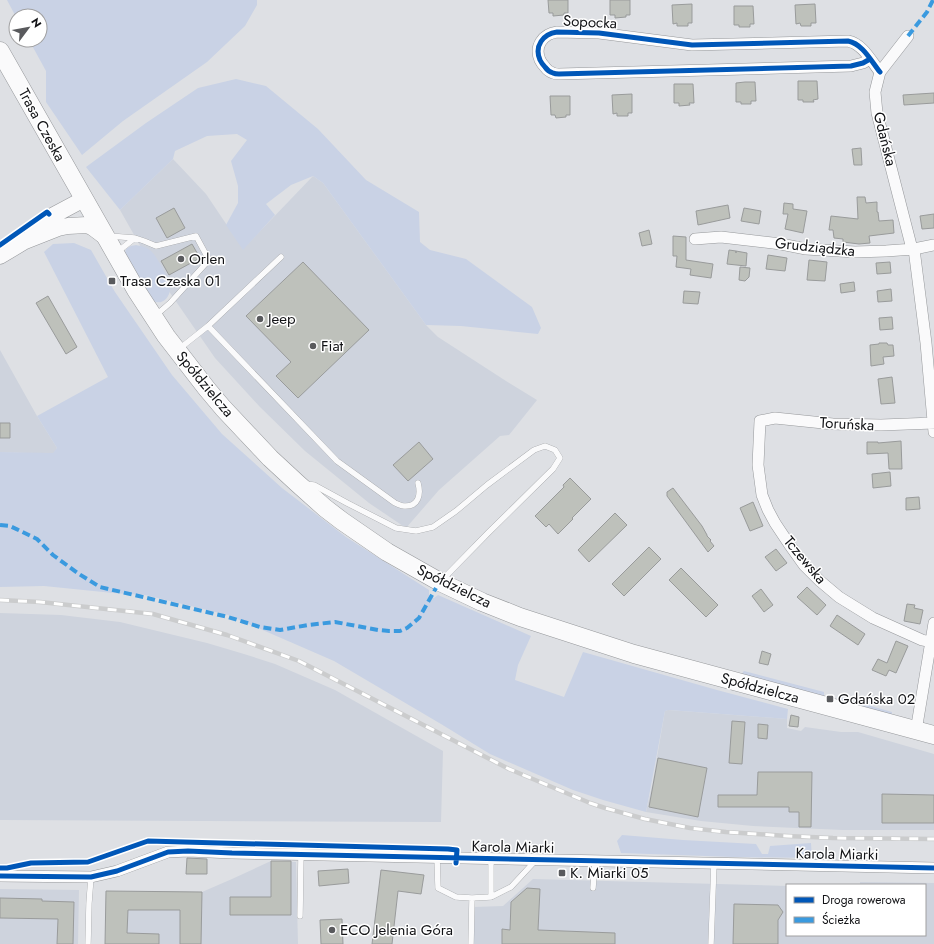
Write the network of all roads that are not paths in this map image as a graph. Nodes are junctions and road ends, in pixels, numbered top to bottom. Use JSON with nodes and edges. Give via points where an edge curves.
{"nodes":[{"id":1,"x":908,"y":36,"type":"dead end"},
{"id":2,"x":0,"y":51,"type":"edge"},
{"id":3,"x":870,"y":59,"type":"junction"},
{"id":4,"x":880,"y":72,"type":"junction"},
{"id":5,"x":84,"y":199,"type":"junction"},
{"id":6,"x":58,"y":228,"type":"junction"},
{"id":7,"x":104,"y":236,"type":"junction"},
{"id":8,"x":135,"y":238,"type":"junction"},
{"id":9,"x":695,"y":239,"type":"dead end"},
{"id":10,"x":25,"y":241,"type":"junction"},
{"id":11,"x":934,"y":245,"type":"edge"},
{"id":12,"x":913,"y":249,"type":"junction"},
{"id":13,"x":0,"y":256,"type":"edge"},
{"id":14,"x":116,"y":256,"type":"junction"},
{"id":15,"x":281,"y":256,"type":"dead end"},
{"id":16,"x":153,"y":318,"type":"junction"},
{"id":17,"x":208,"y":326,"type":"junction"},
{"id":18,"x":177,"y":351,"type":"junction"},
{"id":19,"x":760,"y":421,"type":"joint"},
{"id":20,"x":934,"y":426,"type":"edge"},
{"id":21,"x":297,"y":483,"type":"junction"},
{"id":22,"x":418,"y":483,"type":"dead end"},
{"id":23,"x":438,"y":585,"type":"junction"},
{"id":24,"x":934,"y":623,"type":"edge"},
{"id":25,"x":931,"y":642,"type":"junction"},
{"id":26,"x":916,"y":731,"type":"junction"},
{"id":27,"x":934,"y":736,"type":"edge"},
{"id":28,"x":301,"y":854,"type":"junction"},
{"id":29,"x":437,"y":857,"type":"junction"},
{"id":30,"x":491,"y":858,"type":"junction"},
{"id":31,"x":537,"y":859,"type":"junction"},
{"id":32,"x":595,"y":860,"type":"junction"},
{"id":33,"x":714,"y":863,"type":"junction"},
{"id":34,"x":934,"y":868,"type":"edge"},
{"id":35,"x":0,"y":876,"type":"edge"},
{"id":36,"x":92,"y":877,"type":"junction"},
{"id":37,"x":593,"y":888,"type":"dead end"},
{"id":38,"x":491,"y":897,"type":"junction"},
{"id":39,"x":472,"y":898,"type":"junction"},
{"id":40,"x":300,"y":916,"type":"dead end"},
{"id":41,"x":88,"y":944,"type":"edge"},
{"id":42,"x":471,"y":944,"type":"edge"},
{"id":43,"x":712,"y":944,"type":"edge"}],
"edges":[{"from":1,"to":4,"type":"street","name":"Gdańska"},
{"from":2,"to":5,"type":"main road","name":"Trasa Czeska"},
{"from":3,"to":3,"type":"street","name":"Sopocka","via":[[851,66],[559,74],[548,70],[539,59],[538,51],[542,39],[551,33],[599,33],[692,44],[848,41],[857,45]]},
{"from":3,"to":4,"type":"street","name":"Sopocka"},
{"from":4,"to":12,"type":"street","name":"Gdańska","via":[[875,92],[877,113]]},
{"from":5,"to":6,"type":"street","name":"Spółdzielcza","via":[[80,213]]},
{"from":5,"to":7,"type":"main road","name":"Spółdzielcza"},
{"from":5,"to":10,"type":"street","name":"Spółdzielcza","via":[[54,216]]},
{"from":6,"to":7,"type":"street","name":"Spółdzielcza","via":[[87,225]]},
{"from":6,"to":10,"type":"street","name":"Spółdzielcza"},
{"from":7,"to":8,"type":"lane"},
{"from":7,"to":14,"type":"main road","name":"Spółdzielcza"},
{"from":8,"to":14,"type":"lane"},
{"from":8,"to":16,"type":"lane","via":[[156,246],[196,236],[209,260]]},
{"from":9,"to":12,"type":"street","name":"Grudziądzka","via":[[720,237],[848,252]]},
{"from":10,"to":13,"type":"street","name":"Spółdzielcza"},
{"from":11,"to":12,"type":"street","name":"Grudziądzka"},
{"from":12,"to":20,"type":"street","name":"Gdańska"},
{"from":14,"to":16,"type":"main road","name":"Spółdzielcza"},
{"from":15,"to":17,"type":"lane"},
{"from":16,"to":18,"type":"main road","name":"Spółdzielcza"},
{"from":17,"to":18,"type":"lane"},
{"from":17,"to":22,"type":"lane","via":[[337,461],[395,503],[403,506],[411,506],[417,501],[420,495]]},
{"from":18,"to":21,"type":"main road","name":"Spółdzielcza","via":[[223,408]]},
{"from":19,"to":20,"type":"street","name":"Toruńska","via":[[775,418],[833,424]]},
{"from":19,"to":25,"type":"street","name":"Tczewska","via":[[758,464],[762,496],[775,523],[804,565],[839,597],[872,618]]},
{"from":21,"to":23,"type":"main road","name":"Spółdzielcza","via":[[358,533]]},
{"from":21,"to":23,"type":"lane","via":[[314,484],[396,528],[416,531],[433,527],[534,450],[545,446],[556,450],[560,458],[553,469]]},
{"from":23,"to":26,"type":"main road","name":"Spółdzielcza","via":[[514,614],[634,654]]},
{"from":24,"to":25,"type":"street"},
{"from":25,"to":26,"type":"street"},
{"from":26,"to":27,"type":"main road","name":"Spółdzielcza"},
{"from":28,"to":29,"type":"street","name":"Karola Miarki"},
{"from":28,"to":36,"type":"street","name":"Karola Miarki","via":[[168,852],[117,871]]},
{"from":28,"to":40,"type":"lane"},
{"from":29,"to":30,"type":"street","name":"Karola Miarki"},
{"from":29,"to":39,"type":"lane","via":[[438,888],[456,897]]},
{"from":30,"to":31,"type":"street","name":"Karola Miarki"},
{"from":30,"to":38,"type":"lane"},
{"from":31,"to":32,"type":"street","name":"Karola Miarki"},
{"from":31,"to":38,"type":"lane","via":[[511,887]]},
{"from":32,"to":33,"type":"street","name":"Karola Miarki"},
{"from":32,"to":37,"type":"lane"},
{"from":33,"to":34,"type":"street","name":"Karola Miarki"},
{"from":33,"to":43,"type":"lane"},
{"from":35,"to":36,"type":"street","name":"Karola Miarki"},
{"from":36,"to":41,"type":"lane"},
{"from":38,"to":39,"type":"lane"},
{"from":39,"to":42,"type":"lane"}]}
